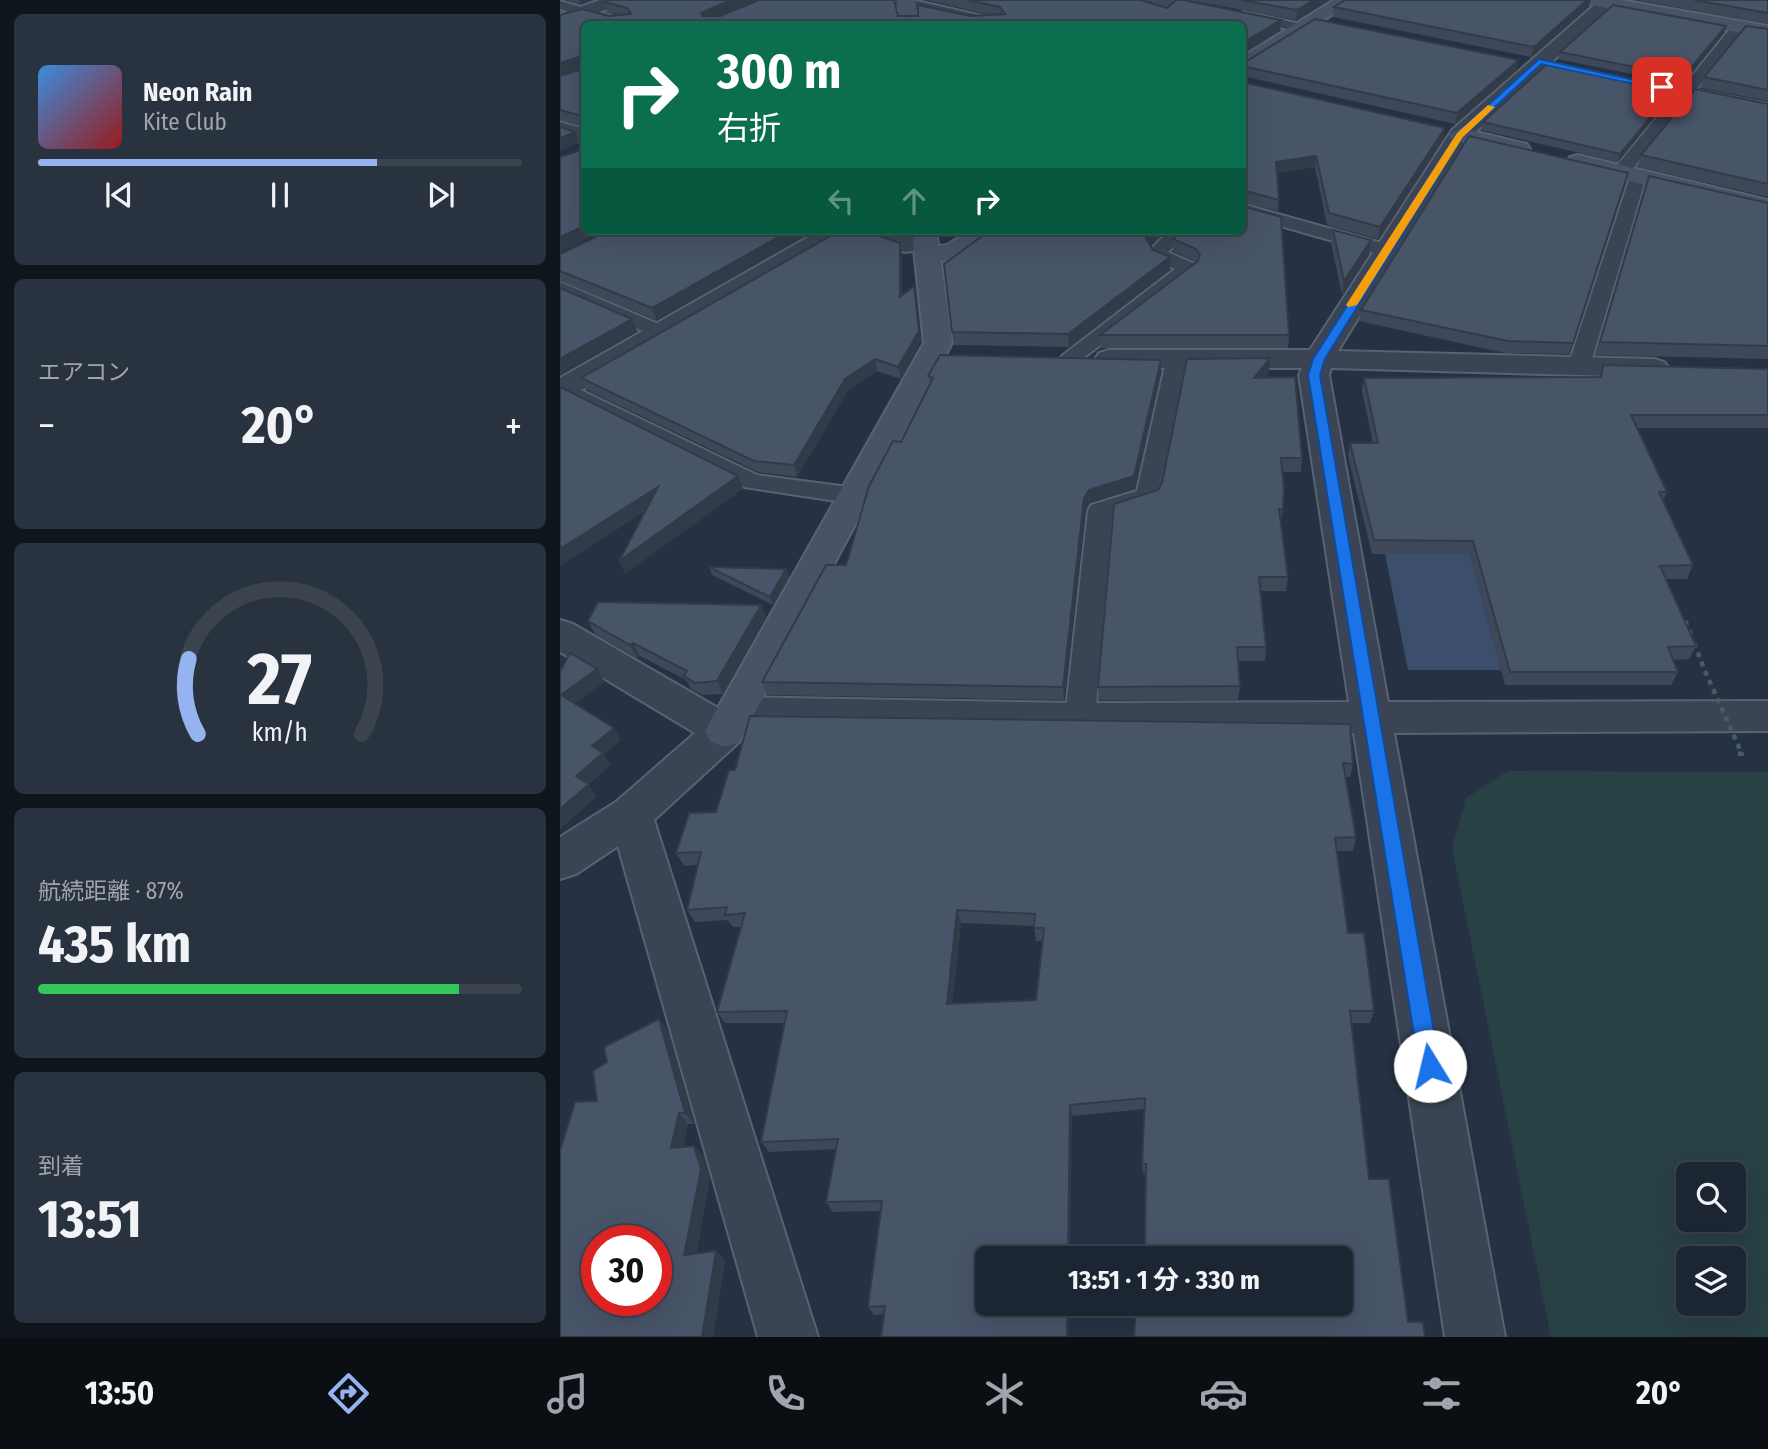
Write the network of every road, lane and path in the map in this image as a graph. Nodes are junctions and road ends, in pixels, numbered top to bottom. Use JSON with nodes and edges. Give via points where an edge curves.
{"nodes":[{"id":1,"x":617,"y":0,"type":"edge"},
{"id":2,"x":1346,"y":0,"type":"edge"},
{"id":3,"x":1602,"y":1,"type":"edge"},
{"id":4,"x":1189,"y":3,"type":"edge"},
{"id":5,"x":560,"y":5,"type":"edge"},
{"id":6,"x":1146,"y":7,"type":"edge"},
{"id":7,"x":902,"y":10,"type":"edge"},
{"id":8,"x":1168,"y":11,"type":"junction"},
{"id":9,"x":582,"y":12,"type":"junction"},
{"id":10,"x":1222,"y":12,"type":"edge"},
{"id":11,"x":560,"y":20,"type":"edge"},
{"id":12,"x":614,"y":21,"type":"edge"},
{"id":13,"x":974,"y":21,"type":"edge"},
{"id":14,"x":1150,"y":21,"type":"edge"},
{"id":15,"x":1307,"y":25,"type":"junction"},
{"id":16,"x":1338,"y":26,"type":"edge"},
{"id":17,"x":1739,"y":27,"type":"junction"},
{"id":18,"x":1768,"y":32,"type":"edge"},
{"id":19,"x":1246,"y":63,"type":"edge"},
{"id":20,"x":1619,"y":78,"type":"edge"},
{"id":21,"x":1686,"y":92,"type":"junction"},
{"id":22,"x":1768,"y":109,"type":"edge"},
{"id":23,"x":560,"y":128,"type":"edge"},
{"id":24,"x":1446,"y":132,"type":"junction"},
{"id":25,"x":581,"y":135,"type":"edge"},
{"id":26,"x":1629,"y":174,"type":"junction"},
{"id":27,"x":1768,"y":207,"type":"edge"},
{"id":28,"x":1246,"y":210,"type":"edge"},
{"id":29,"x":830,"y":235,"type":"edge"},
{"id":30,"x":878,"y":235,"type":"edge"},
{"id":31,"x":981,"y":235,"type":"edge"},
{"id":32,"x":1176,"y":235,"type":"edge"},
{"id":33,"x":925,"y":243,"type":"edge"},
{"id":34,"x":1385,"y":250,"type":"junction"},
{"id":35,"x":564,"y":293,"type":"edge"},
{"id":36,"x":661,"y":332,"type":"junction"},
{"id":37,"x":1056,"y":358,"type":"joint"},
{"id":38,"x":1319,"y":359,"type":"junction"},
{"id":39,"x":1176,"y":361,"type":"junction"},
{"id":40,"x":1579,"y":366,"type":"junction"},
{"id":41,"x":1687,"y":369,"type":"edge"},
{"id":42,"x":562,"y":389,"type":"edge"},
{"id":43,"x":856,"y":496,"type":"junction"},
{"id":44,"x":1685,"y":621,"type":"edge"},
{"id":45,"x":560,"y":634,"type":"edge"},
{"id":46,"x":1768,"y":716,"type":"edge"},
{"id":47,"x":1371,"y":717,"type":"junction"},
{"id":48,"x":1080,"y":718,"type":"junction"},
{"id":49,"x":730,"y":721,"type":"junction"},
{"id":50,"x":1733,"y":753,"type":"dead end"},
{"id":51,"x":631,"y":815,"type":"junction"},
{"id":52,"x":560,"y":860,"type":"edge"},
{"id":53,"x":788,"y":1337,"type":"edge"},
{"id":54,"x":1475,"y":1337,"type":"edge"}],
"edges":[{"from":1,"to":9,"type":"street"},
{"from":2,"to":15,"type":"street"},
{"from":3,"to":17,"type":"street"},
{"from":3,"to":24,"type":"street","via":[[1540,64]]},
{"from":4,"to":8,"type":"lane"},
{"from":5,"to":9,"type":"lane"},
{"from":6,"to":8,"type":"lane"},
{"from":7,"to":13,"type":"street"},
{"from":8,"to":14,"type":"lane"},
{"from":9,"to":11,"type":"street"},
{"from":9,"to":12,"type":"lane"},
{"from":10,"to":15,"type":"lane"},
{"from":15,"to":16,"type":"street"},
{"from":15,"to":19,"type":"street"},
{"from":17,"to":18,"type":"street"},
{"from":17,"to":21,"type":"lane"},
{"from":20,"to":21,"type":"lane"},
{"from":21,"to":22,"type":"lane"},
{"from":21,"to":26,"type":"lane"},
{"from":23,"to":25,"type":"street"},
{"from":24,"to":26,"type":"street"},
{"from":24,"to":34,"type":"street"},
{"from":26,"to":27,"type":"street"},
{"from":26,"to":40,"type":"lane"},
{"from":28,"to":34,"type":"lane"},
{"from":29,"to":36,"type":"street"},
{"from":30,"to":33,"type":"street","via":[[905,244]]},
{"from":31,"to":33,"type":"street","via":[[954,252]]},
{"from":32,"to":37,"type":"lane","via":[[1158,251],[1161,257],[1188,268]]},
{"from":33,"to":43,"type":"street","via":[[938,343],[945,357]]},
{"from":34,"to":38,"type":"street"},
{"from":35,"to":36,"type":"lane"},
{"from":36,"to":42,"type":"street"},
{"from":37,"to":39,"type":"street"},
{"from":38,"to":39,"type":"street"},
{"from":38,"to":40,"type":"street"},
{"from":38,"to":47,"type":"street","via":[[1314,375]]},
{"from":39,"to":48,"type":"lane","via":[[1149,496],[1100,511]]},
{"from":40,"to":41,"type":"street"},
{"from":42,"to":43,"type":"lane","via":[[752,482]]},
{"from":43,"to":49,"type":"street"},
{"from":44,"to":50,"type":"path","bridge":true,"via":[[1742,754]]},
{"from":45,"to":49,"type":"street"},
{"from":46,"to":47,"type":"street"},
{"from":47,"to":48,"type":"street"},
{"from":47,"to":54,"type":"street"},
{"from":48,"to":49,"type":"street"},
{"from":49,"to":51,"type":"street"},
{"from":51,"to":52,"type":"street"},
{"from":51,"to":53,"type":"street"}]}
